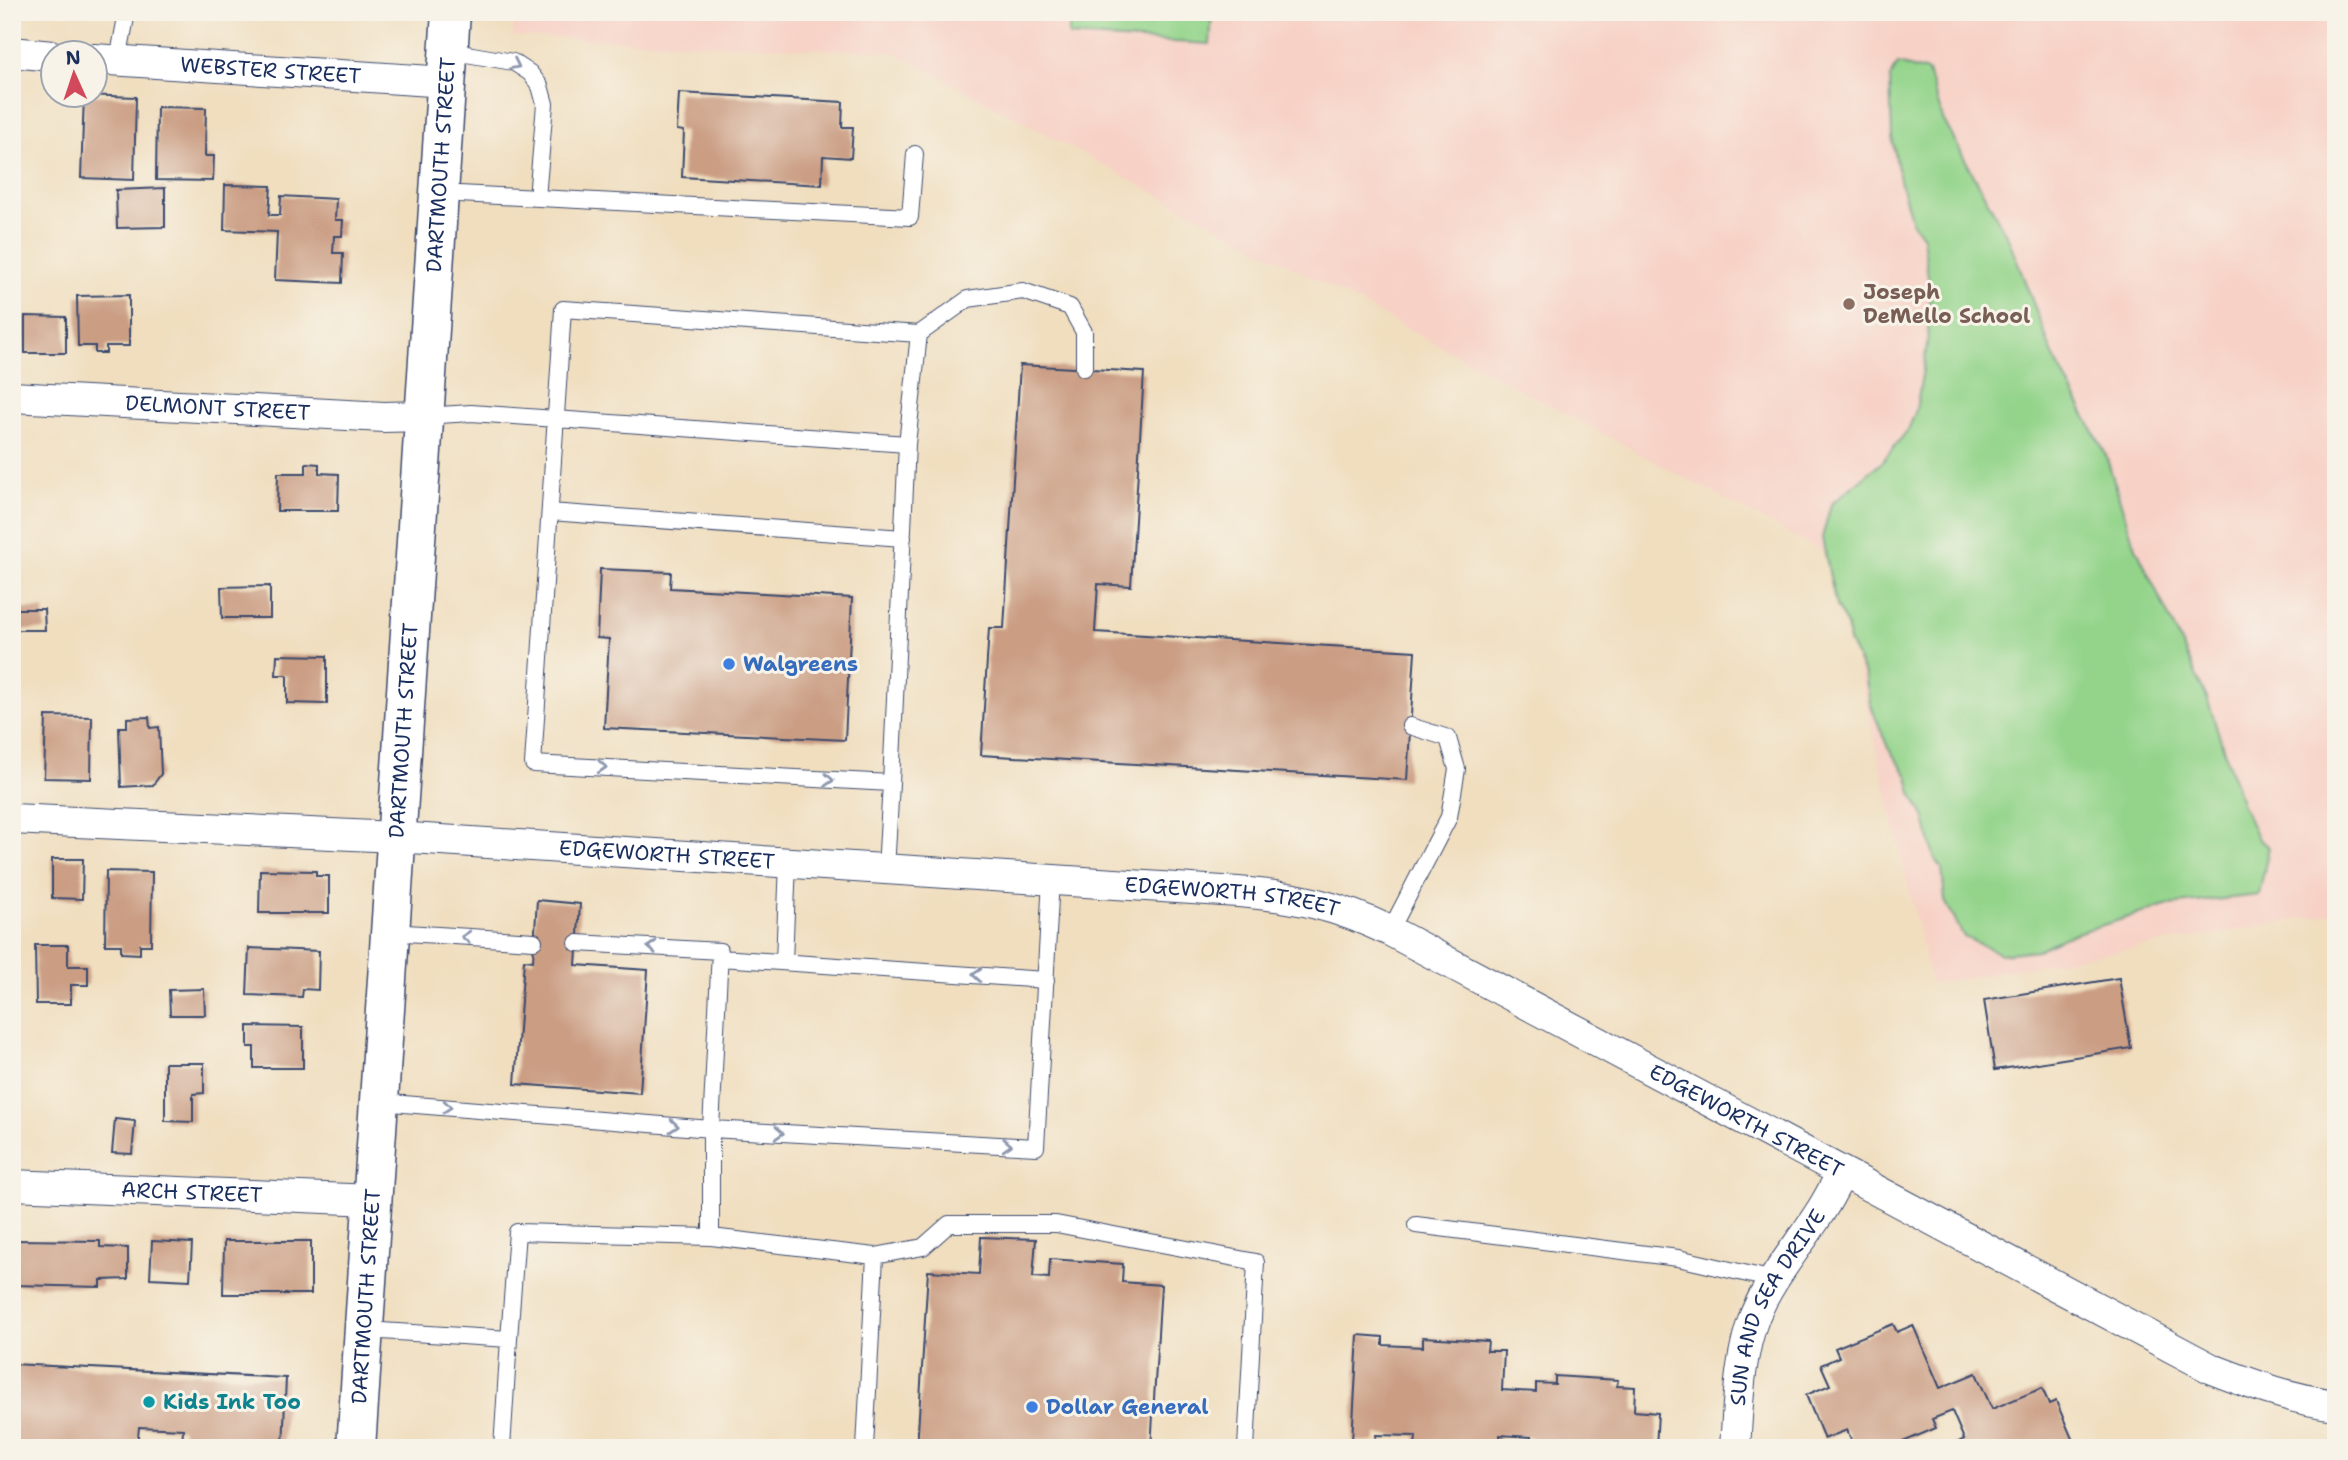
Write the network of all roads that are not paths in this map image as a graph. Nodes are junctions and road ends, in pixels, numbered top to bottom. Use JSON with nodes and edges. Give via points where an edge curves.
{"nodes":[{"id":1,"x":127,"y":12,"type":"edge"},
{"id":2,"x":451,"y":12,"type":"edge"},
{"id":3,"x":12,"y":52,"type":"edge"},
{"id":4,"x":38,"y":55,"type":"edge"},
{"id":5,"x":108,"y":55,"type":"edge"},
{"id":6,"x":108,"y":60,"type":"edge"},
{"id":7,"x":448,"y":66,"type":"junction"},
{"id":8,"x":915,"y":153,"type":"dead end"},
{"id":9,"x":439,"y":193,"type":"junction"},
{"id":10,"x":537,"y":198,"type":"junction"},
{"id":11,"x":919,"y":334,"type":"junction"},
{"id":12,"x":1084,"y":368,"type":"dead end"},
{"id":13,"x":12,"y":397,"type":"edge"},
{"id":14,"x":423,"y":416,"type":"junction"},
{"id":15,"x":556,"y":419,"type":"junction"},
{"id":16,"x":907,"y":444,"type":"junction"},
{"id":17,"x":550,"y":512,"type":"junction"},
{"id":18,"x":903,"y":538,"type":"junction"},
{"id":19,"x":1410,"y":726,"type":"dead end"},
{"id":20,"x":891,"y":783,"type":"junction"},
{"id":21,"x":12,"y":818,"type":"edge"},
{"id":22,"x":395,"y":836,"type":"junction"},
{"id":23,"x":788,"y":862,"type":"junction"},
{"id":24,"x":886,"y":869,"type":"junction"},
{"id":25,"x":1051,"y":880,"type":"junction"},
{"id":26,"x":1390,"y":931,"type":"junction"},
{"id":27,"x":390,"y":932,"type":"junction"},
{"id":28,"x":534,"y":941,"type":"dead end"},
{"id":29,"x":577,"y":943,"type":"dead end"},
{"id":30,"x":720,"y":954,"type":"junction"},
{"id":31,"x":784,"y":962,"type":"junction"},
{"id":32,"x":1045,"y":980,"type":"junction"},
{"id":33,"x":379,"y":1102,"type":"junction"},
{"id":34,"x":711,"y":1129,"type":"junction"},
{"id":35,"x":1842,"y":1173,"type":"junction"},
{"id":36,"x":12,"y":1185,"type":"edge"},
{"id":37,"x":373,"y":1200,"type":"junction"},
{"id":38,"x":1416,"y":1225,"type":"dead end"},
{"id":39,"x":711,"y":1237,"type":"junction"},
{"id":40,"x":875,"y":1256,"type":"junction"},
{"id":41,"x":1774,"y":1280,"type":"junction"},
{"id":42,"x":365,"y":1330,"type":"junction"},
{"id":43,"x":509,"y":1339,"type":"junction"},
{"id":44,"x":2336,"y":1405,"type":"edge"},
{"id":45,"x":356,"y":1448,"type":"edge"},
{"id":46,"x":502,"y":1448,"type":"edge"},
{"id":47,"x":865,"y":1448,"type":"edge"},
{"id":48,"x":1246,"y":1448,"type":"edge"},
{"id":49,"x":1735,"y":1448,"type":"edge"}],
"edges":[{"from":1,"to":5,"type":"lane"},
{"from":2,"to":7,"type":"main road","name":"DARTMOUTH STREET"},
{"from":3,"to":4,"type":"street"},
{"from":6,"to":7,"type":"street","name":"WEBSTER STREET"},
{"from":7,"to":9,"type":"main road","name":"DARTMOUTH STREET"},
{"from":7,"to":10,"type":"lane","one_way":true,"via":[[513,62],[540,86],[545,104]]},
{"from":8,"to":10,"type":"lane","via":[[910,217]]},
{"from":9,"to":10,"type":"lane"},
{"from":9,"to":14,"type":"main road","name":"DARTMOUTH STREET"},
{"from":11,"to":12,"type":"lane","via":[[968,299],[1023,291],[1070,307],[1084,332]]},
{"from":11,"to":15,"type":"lane","via":[[563,309]]},
{"from":11,"to":16,"type":"lane"},
{"from":13,"to":14,"type":"street","name":"DELMONT STREET"},
{"from":14,"to":15,"type":"lane","via":[[471,413]]},
{"from":14,"to":22,"type":"main road","name":"DARTMOUTH STREET"},
{"from":15,"to":16,"type":"lane"},
{"from":15,"to":17,"type":"lane"},
{"from":16,"to":18,"type":"lane"},
{"from":17,"to":18,"type":"lane"},
{"from":17,"to":20,"type":"lane","one_way":true,"via":[[533,764]]},
{"from":18,"to":20,"type":"lane"},
{"from":19,"to":26,"type":"lane","via":[[1448,738],[1457,769],[1449,817]]},
{"from":20,"to":24,"type":"lane"},
{"from":21,"to":22,"type":"street","name":"EDGEWORTH STREET"},
{"from":22,"to":23,"type":"street","name":"EDGEWORTH STREET"},
{"from":22,"to":27,"type":"main road","name":"DARTMOUTH STREET"},
{"from":23,"to":24,"type":"street","name":"EDGEWORTH STREET"},
{"from":23,"to":31,"type":"lane"},
{"from":24,"to":25,"type":"street","name":"EDGEWORTH STREET"},
{"from":25,"to":26,"type":"street","name":"EDGEWORTH STREET","via":[[1277,895],[1354,914]]},
{"from":25,"to":32,"type":"lane"},
{"from":26,"to":35,"type":"street","name":"EDGEWORTH STREET"},
{"from":28,"to":27,"type":"lane","one_way":true},
{"from":27,"to":33,"type":"main road","name":"DARTMOUTH STREET"},
{"from":30,"to":29,"type":"lane","one_way":true},
{"from":30,"to":31,"type":"lane"},
{"from":30,"to":34,"type":"lane"},
{"from":32,"to":31,"type":"lane","one_way":true},
{"from":34,"to":32,"type":"lane","one_way":true,"via":[[1036,1147]]},
{"from":33,"to":34,"type":"lane","one_way":true},
{"from":33,"to":37,"type":"main road","name":"DARTMOUTH STREET"},
{"from":34,"to":39,"type":"lane"},
{"from":35,"to":41,"type":"street","name":"SUN AND SEA DRIVE"},
{"from":35,"to":44,"type":"street","name":"EDGEWORTH STREET","via":[[2212,1369],[2263,1389]]},
{"from":36,"to":37,"type":"street","name":"ARCH STREET"},
{"from":37,"to":42,"type":"main road","name":"DARTMOUTH STREET"},
{"from":38,"to":41,"type":"lane","via":[[1678,1258]]},
{"from":39,"to":40,"type":"lane"},
{"from":39,"to":43,"type":"lane","via":[[517,1232]]},
{"from":40,"to":47,"type":"lane"},
{"from":40,"to":48,"type":"lane","via":[[923,1247],[949,1224],[1056,1224],[1256,1262]]},
{"from":41,"to":49,"type":"street","name":"SUN AND SEA DRIVE","via":[[1747,1343]]},
{"from":42,"to":43,"type":"lane"},
{"from":42,"to":45,"type":"main road","name":"DARTMOUTH STREET"},
{"from":43,"to":46,"type":"lane"}]}
